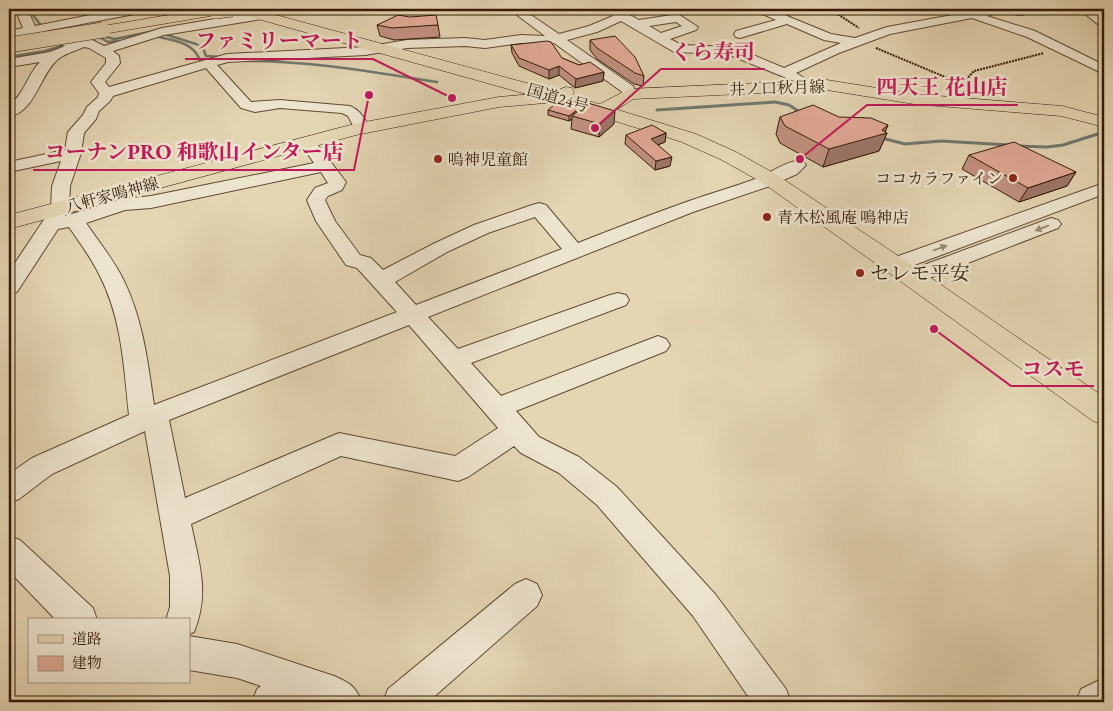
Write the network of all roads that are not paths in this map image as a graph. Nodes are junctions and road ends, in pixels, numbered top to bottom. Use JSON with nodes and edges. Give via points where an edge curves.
{"nodes":[{"id":1,"x":21,"y":9,"type":"edge"},
{"id":2,"x":140,"y":9,"type":"edge"},
{"id":3,"x":218,"y":9,"type":"edge"},
{"id":4,"x":515,"y":9,"type":"edge"},
{"id":5,"x":610,"y":9,"type":"edge"},
{"id":6,"x":760,"y":9,"type":"edge"},
{"id":7,"x":939,"y":9,"type":"edge"},
{"id":8,"x":1086,"y":9,"type":"edge"},
{"id":9,"x":993,"y":10,"type":"edge"},
{"id":10,"x":1024,"y":10,"type":"edge"},
{"id":11,"x":263,"y":12,"type":"edge"},
{"id":12,"x":624,"y":12,"type":"edge"},
{"id":13,"x":966,"y":16,"type":"junction"},
{"id":14,"x":788,"y":20,"type":"junction"},
{"id":15,"x":1104,"y":23,"type":"edge"},
{"id":16,"x":639,"y":24,"type":"junction"},
{"id":17,"x":100,"y":28,"type":"junction"},
{"id":18,"x":36,"y":31,"type":"junction"},
{"id":19,"x":740,"y":34,"type":"dead end"},
{"id":20,"x":1031,"y":34,"type":"junction"},
{"id":21,"x":9,"y":35,"type":"edge"},
{"id":22,"x":660,"y":38,"type":"junction"},
{"id":23,"x":557,"y":39,"type":"junction"},
{"id":24,"x":9,"y":40,"type":"edge"},
{"id":25,"x":856,"y":42,"type":"junction"},
{"id":26,"x":73,"y":43,"type":"junction"},
{"id":27,"x":9,"y":45,"type":"edge"},
{"id":28,"x":398,"y":46,"type":"junction"},
{"id":29,"x":382,"y":48,"type":"junction"},
{"id":30,"x":103,"y":50,"type":"junction"},
{"id":31,"x":1095,"y":52,"type":"dead end"},
{"id":32,"x":53,"y":56,"type":"junction"},
{"id":33,"x":1078,"y":58,"type":"junction"},
{"id":34,"x":9,"y":63,"type":"edge"},
{"id":35,"x":210,"y":64,"type":"junction"},
{"id":36,"x":1104,"y":70,"type":"edge"},
{"id":37,"x":786,"y":72,"type":"junction"},
{"id":38,"x":805,"y":86,"type":"junction"},
{"id":39,"x":106,"y":93,"type":"junction"},
{"id":40,"x":629,"y":94,"type":"junction"},
{"id":41,"x":562,"y":95,"type":"junction"},
{"id":42,"x":12,"y":101,"type":"edge"},
{"id":43,"x":606,"y":107,"type":"junction"},
{"id":44,"x":1104,"y":122,"type":"edge"},
{"id":45,"x":362,"y":128,"type":"junction"},
{"id":46,"x":308,"y":142,"type":"junction"},
{"id":47,"x":72,"y":153,"type":"junction"},
{"id":48,"x":326,"y":166,"type":"junction"},
{"id":49,"x":9,"y":167,"type":"edge"},
{"id":50,"x":784,"y":172,"type":"junction"},
{"id":51,"x":1104,"y":188,"type":"edge"},
{"id":52,"x":1104,"y":204,"type":"edge"},
{"id":53,"x":62,"y":218,"type":"junction"},
{"id":54,"x":9,"y":222,"type":"edge"},
{"id":55,"x":575,"y":252,"type":"junction"},
{"id":56,"x":912,"y":268,"type":"junction"},
{"id":57,"x":381,"y":280,"type":"junction"},
{"id":58,"x":9,"y":287,"type":"edge"},
{"id":59,"x":618,"y":300,"type":"dead end"},
{"id":60,"x":414,"y":315,"type":"junction"},
{"id":61,"x":658,"y":345,"type":"dead end"},
{"id":62,"x":454,"y":360,"type":"junction"},
{"id":63,"x":1104,"y":393,"type":"edge"},
{"id":64,"x":497,"y":408,"type":"junction"},
{"id":65,"x":1104,"y":413,"type":"edge"},
{"id":66,"x":149,"y":418,"type":"junction"},
{"id":67,"x":516,"y":430,"type":"junction"},
{"id":68,"x":9,"y":490,"type":"edge"},
{"id":69,"x":175,"y":518,"type":"junction"},
{"id":70,"x":9,"y":550,"type":"edge"},
{"id":71,"x":526,"y":596,"type":"dead end"},
{"id":72,"x":78,"y":618,"type":"edge"},
{"id":73,"x":183,"y":618,"type":"edge"},
{"id":74,"x":190,"y":653,"type":"edge"},
{"id":75,"x":282,"y":691,"type":"edge"},
{"id":76,"x":1104,"y":696,"type":"edge"},
{"id":77,"x":344,"y":702,"type":"edge"},
{"id":78,"x":401,"y":702,"type":"edge"},
{"id":79,"x":773,"y":702,"type":"edge"},
{"id":80,"x":1094,"y":702,"type":"edge"}],
"edges":[{"from":1,"to":18,"type":"street","via":[[28,26]]},
{"from":2,"to":18,"type":"street"},
{"from":3,"to":11,"type":"main road","name":"国道24号"},
{"from":3,"to":17,"type":"main road"},
{"from":4,"to":23,"type":"street"},
{"from":5,"to":12,"type":"street"},
{"from":6,"to":14,"type":"street"},
{"from":7,"to":13,"type":"street"},
{"from":8,"to":15,"type":"street"},
{"from":9,"to":10,"type":"street"},
{"from":9,"to":13,"type":"street"},
{"from":10,"to":20,"type":"street"},
{"from":11,"to":28,"type":"main road","name":"国道24号"},
{"from":11,"to":29,"type":"main road","name":"国道24号"},
{"from":11,"to":30,"type":"street","via":[[155,34]]},
{"from":12,"to":16,"type":"street"},
{"from":12,"to":23,"type":"street","via":[[593,29]]},
{"from":13,"to":20,"type":"street"},
{"from":13,"to":25,"type":"street","via":[[887,31]]},
{"from":14,"to":19,"type":"street"},
{"from":14,"to":25,"type":"street","via":[[828,37]]},
{"from":16,"to":22,"type":"street"},
{"from":16,"to":22,"type":"street","via":[[678,18],[692,27]]},
{"from":17,"to":24,"type":"main road"},
{"from":17,"to":27,"type":"main road","bridge":true},
{"from":18,"to":21,"type":"street"},
{"from":18,"to":26,"type":"street"},
{"from":20,"to":33,"type":"street"},
{"from":22,"to":37,"type":"street","via":[[679,49],[729,50]]},
{"from":23,"to":28,"type":"street"},
{"from":23,"to":40,"type":"street","via":[[628,89]]},
{"from":25,"to":37,"type":"street"},
{"from":26,"to":30,"type":"street","via":[[92,44]]},
{"from":26,"to":32,"type":"street"},
{"from":28,"to":29,"type":"street"},
{"from":28,"to":41,"type":"main road","name":"国道24号"},
{"from":29,"to":35,"type":"street","via":[[232,58]]},
{"from":29,"to":41,"type":"main road","name":"国道24号"},
{"from":30,"to":39,"type":"street","via":[[112,56],[114,63],[98,82]]},
{"from":31,"to":33,"type":"street"},
{"from":32,"to":34,"type":"street"},
{"from":32,"to":42,"type":"street"},
{"from":33,"to":36,"type":"street"},
{"from":35,"to":39,"type":"street"},
{"from":35,"to":45,"type":"street","via":[[246,105],[345,109],[354,113]]},
{"from":37,"to":38,"type":"street","via":[[799,78]]},
{"from":38,"to":40,"type":"main road","name":"井ノ口秋月線"},
{"from":38,"to":44,"type":"main road","name":"井ノ口秋月線","via":[[1062,111]]},
{"from":39,"to":47,"type":"street","via":[[106,98],[92,110],[91,116],[76,132]]},
{"from":40,"to":43,"type":"main road","name":"井ノ口秋月線"},
{"from":41,"to":43,"type":"main road","name":"国道24号"},
{"from":41,"to":45,"type":"main road","name":"八軒家鳴神線","via":[[499,102]]},
{"from":43,"to":50,"type":"main road","name":"国道24号","via":[[729,156]]},
{"from":45,"to":46,"type":"main road","name":"八軒家鳴神線"},
{"from":46,"to":48,"type":"street"},
{"from":46,"to":53,"type":"main road","name":"八軒家鳴神線"},
{"from":47,"to":49,"type":"street"},
{"from":47,"to":53,"type":"street","via":[[61,186]]},
{"from":48,"to":53,"type":"street"},
{"from":48,"to":57,"type":"street","via":[[336,186],[321,192],[316,200],[326,221],[353,260],[364,263]]},
{"from":50,"to":55,"type":"street"},
{"from":50,"to":56,"type":"main road","name":"国道24号"},
{"from":56,"to":51,"type":"street","one_way":true},
{"from":52,"to":56,"type":"street","one_way":true},
{"from":53,"to":54,"type":"main road","name":"八軒家鳴神線"},
{"from":53,"to":58,"type":"street"},
{"from":53,"to":66,"type":"street","via":[[100,257],[115,283],[131,335]]},
{"from":55,"to":57,"type":"street","via":[[539,209],[440,248]]},
{"from":55,"to":60,"type":"street"},
{"from":56,"to":63,"type":"main road"},
{"from":56,"to":65,"type":"main road"},
{"from":57,"to":60,"type":"street"},
{"from":59,"to":62,"type":"street"},
{"from":60,"to":62,"type":"street"},
{"from":60,"to":66,"type":"street"},
{"from":61,"to":64,"type":"street"},
{"from":62,"to":64,"type":"street"},
{"from":64,"to":67,"type":"street"},
{"from":66,"to":68,"type":"street","via":[[42,466]]},
{"from":66,"to":69,"type":"street"},
{"from":67,"to":69,"type":"street","via":[[458,468],[340,444]]},
{"from":67,"to":79,"type":"street","via":[[530,445],[569,465],[607,496],[704,605]]},
{"from":69,"to":73,"type":"street","via":[[186,576]]},
{"from":70,"to":72,"type":"street"},
{"from":71,"to":78,"type":"street"},
{"from":74,"to":75,"type":"street","via":[[238,661]]},
{"from":75,"to":77,"type":"street","via":[[334,694]]},
{"from":76,"to":80,"type":"street"}]}
